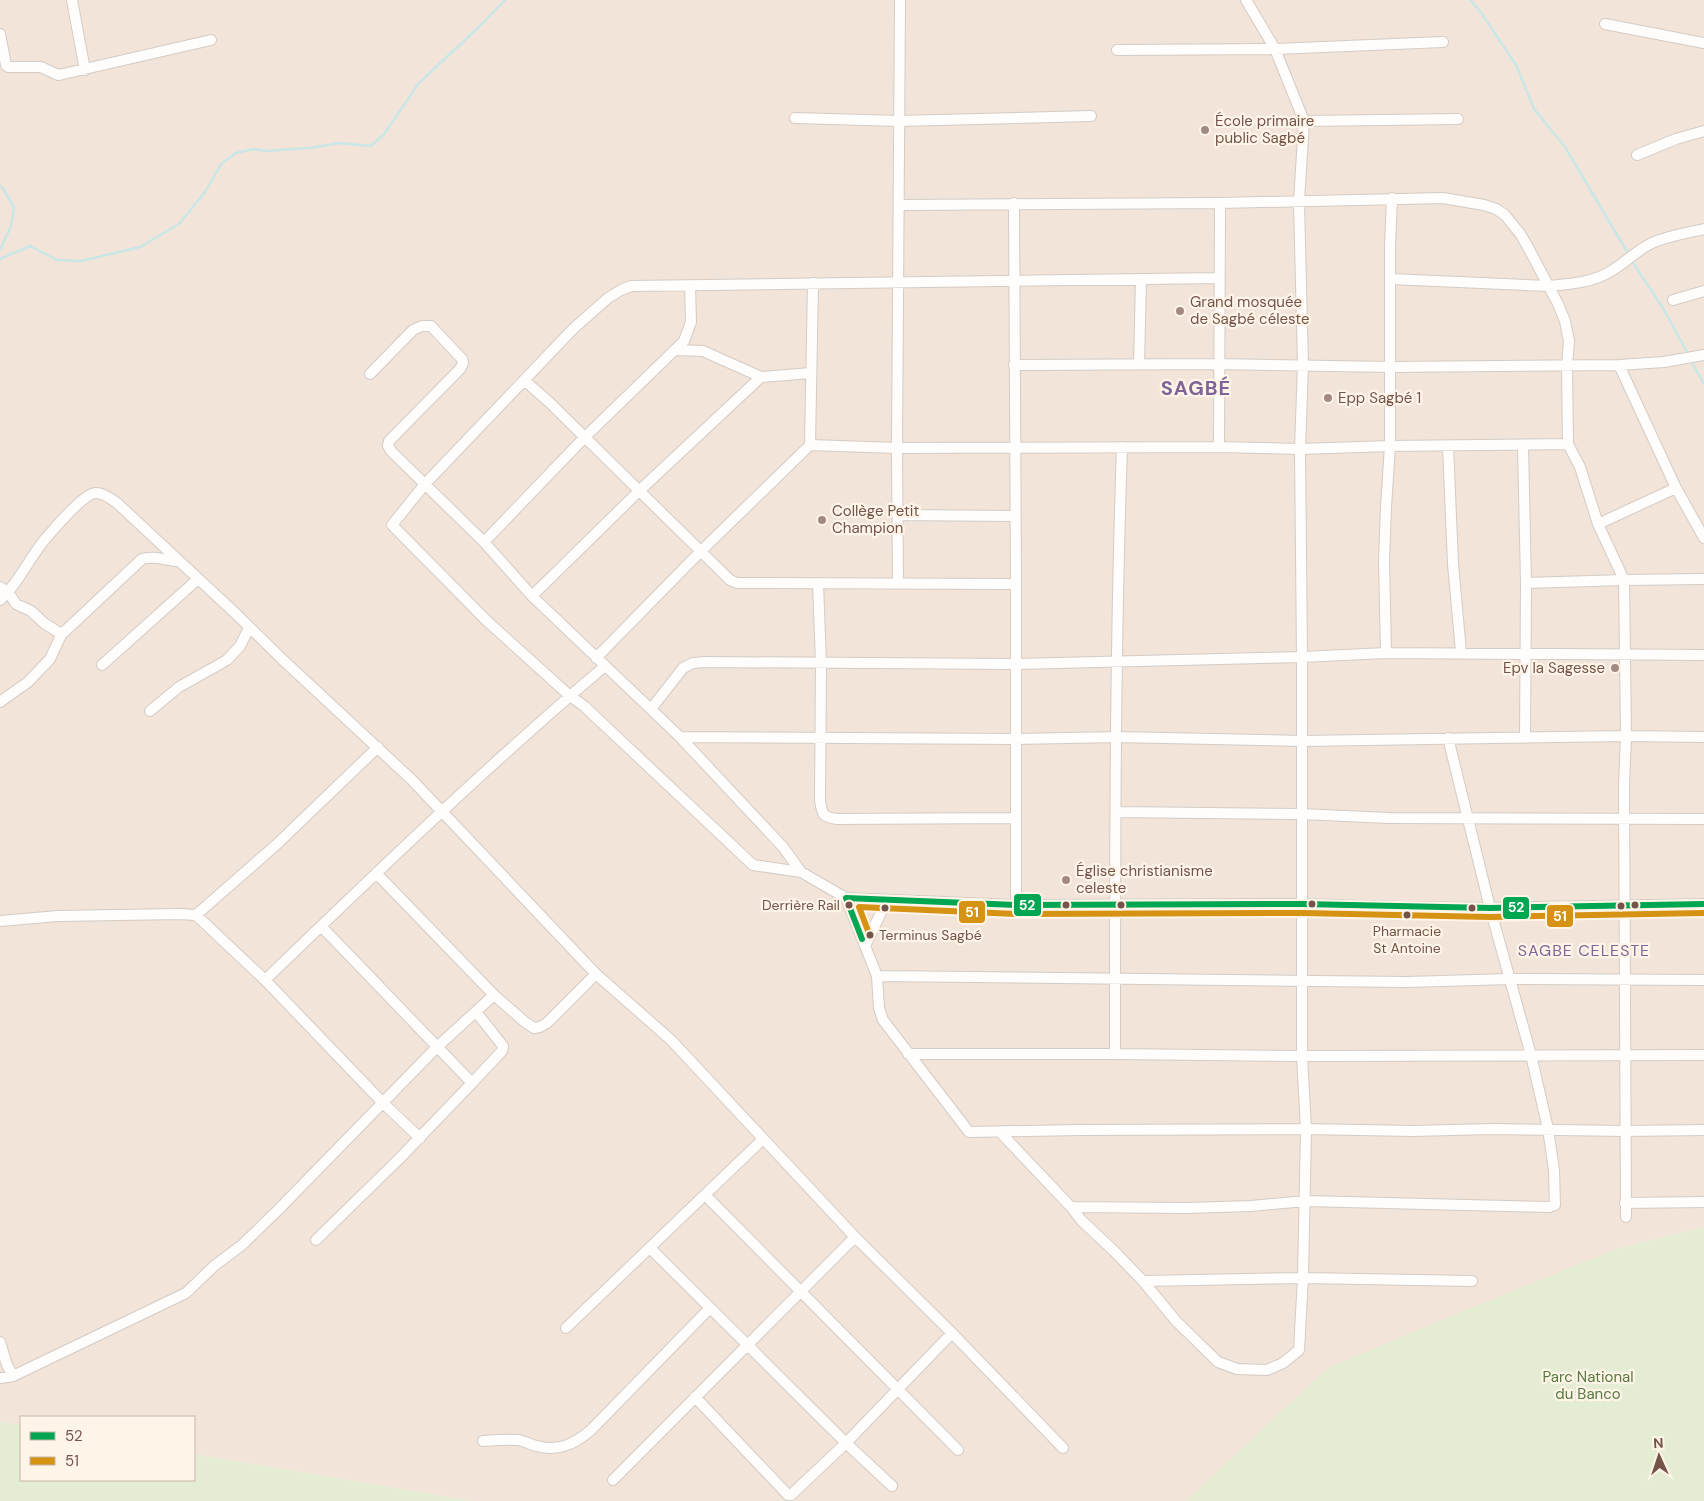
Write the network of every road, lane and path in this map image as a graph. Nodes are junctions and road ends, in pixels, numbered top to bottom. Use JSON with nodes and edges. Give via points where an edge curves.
{"nodes":[{"id":1,"x":72,"y":0,"type":"edge"},
{"id":2,"x":900,"y":0,"type":"edge"},
{"id":3,"x":1246,"y":0,"type":"edge"},
{"id":4,"x":1605,"y":24,"type":"dead end"},
{"id":5,"x":0,"y":34,"type":"edge"},
{"id":6,"x":211,"y":40,"type":"dead end"},
{"id":7,"x":1443,"y":42,"type":"dead end"},
{"id":8,"x":1704,"y":43,"type":"edge"},
{"id":9,"x":1275,"y":49,"type":"junction"},
{"id":10,"x":1117,"y":50,"type":"dead end"},
{"id":11,"x":85,"y":70,"type":"junction"},
{"id":12,"x":1091,"y":116,"type":"dead end"},
{"id":13,"x":795,"y":118,"type":"dead end"},
{"id":14,"x":1458,"y":119,"type":"dead end"},
{"id":15,"x":899,"y":121,"type":"junction"},
{"id":16,"x":1304,"y":121,"type":"junction"},
{"id":17,"x":1704,"y":132,"type":"edge"},
{"id":18,"x":1636,"y":155,"type":"dead end"},
{"id":19,"x":1392,"y":198,"type":"junction"},
{"id":20,"x":1220,"y":202,"type":"junction"},
{"id":21,"x":1299,"y":202,"type":"junction"},
{"id":22,"x":1014,"y":203,"type":"junction"},
{"id":23,"x":899,"y":205,"type":"junction"},
{"id":24,"x":1704,"y":229,"type":"edge"},
{"id":25,"x":1219,"y":278,"type":"junction"},
{"id":26,"x":1141,"y":279,"type":"junction"},
{"id":27,"x":1391,"y":279,"type":"junction"},
{"id":28,"x":1013,"y":281,"type":"junction"},
{"id":29,"x":898,"y":282,"type":"junction"},
{"id":30,"x":813,"y":283,"type":"junction"},
{"id":31,"x":690,"y":285,"type":"junction"},
{"id":32,"x":1548,"y":286,"type":"junction"},
{"id":33,"x":1704,"y":291,"type":"edge"},
{"id":34,"x":1672,"y":300,"type":"dead end"},
{"id":35,"x":676,"y":350,"type":"junction"},
{"id":36,"x":1704,"y":355,"type":"edge"},
{"id":37,"x":1139,"y":364,"type":"junction"},
{"id":38,"x":1219,"y":364,"type":"junction"},
{"id":39,"x":1014,"y":365,"type":"junction"},
{"id":40,"x":1567,"y":365,"type":"junction"},
{"id":41,"x":1619,"y":365,"type":"junction"},
{"id":42,"x":1303,"y":366,"type":"junction"},
{"id":43,"x":1391,"y":367,"type":"junction"},
{"id":44,"x":370,"y":374,"type":"dead end"},
{"id":45,"x":811,"y":374,"type":"junction"},
{"id":46,"x":761,"y":377,"type":"junction"},
{"id":47,"x":524,"y":380,"type":"junction"},
{"id":48,"x":584,"y":438,"type":"junction"},
{"id":49,"x":1568,"y":444,"type":"junction"},
{"id":50,"x":810,"y":445,"type":"junction"},
{"id":51,"x":1523,"y":445,"type":"junction"},
{"id":52,"x":1390,"y":446,"type":"junction"},
{"id":53,"x":1448,"y":446,"type":"junction"},
{"id":54,"x":1122,"y":447,"type":"junction"},
{"id":55,"x":1219,"y":447,"type":"junction"},
{"id":56,"x":897,"y":448,"type":"junction"},
{"id":57,"x":1014,"y":449,"type":"junction"},
{"id":58,"x":1300,"y":450,"type":"junction"},
{"id":59,"x":425,"y":484,"type":"junction"},
{"id":60,"x":1676,"y":488,"type":"junction"},
{"id":61,"x":639,"y":492,"type":"junction"},
{"id":62,"x":897,"y":515,"type":"junction"},
{"id":63,"x":1015,"y":516,"type":"junction"},
{"id":64,"x":1598,"y":524,"type":"junction"},
{"id":65,"x":1704,"y":538,"type":"edge"},
{"id":66,"x":484,"y":542,"type":"junction"},
{"id":67,"x":700,"y":552,"type":"junction"},
{"id":68,"x":178,"y":561,"type":"junction"},
{"id":69,"x":198,"y":579,"type":"junction"},
{"id":70,"x":1704,"y":579,"type":"edge"},
{"id":71,"x":1624,"y":580,"type":"junction"},
{"id":72,"x":818,"y":583,"type":"junction"},
{"id":73,"x":898,"y":583,"type":"junction"},
{"id":74,"x":1526,"y":583,"type":"junction"},
{"id":75,"x":1016,"y":584,"type":"junction"},
{"id":76,"x":4,"y":590,"type":"edge"},
{"id":77,"x":532,"y":596,"type":"junction"},
{"id":78,"x":0,"y":600,"type":"edge"},
{"id":79,"x":249,"y":628,"type":"junction"},
{"id":80,"x":62,"y":633,"type":"junction"},
{"id":81,"x":1386,"y":652,"type":"junction"},
{"id":82,"x":1461,"y":652,"type":"junction"},
{"id":83,"x":1525,"y":653,"type":"junction"},
{"id":84,"x":1624,"y":655,"type":"junction"},
{"id":85,"x":1704,"y":655,"type":"edge"},
{"id":86,"x":1302,"y":657,"type":"junction"},
{"id":87,"x":596,"y":658,"type":"junction"},
{"id":88,"x":1118,"y":660,"type":"junction"},
{"id":89,"x":821,"y":663,"type":"junction"},
{"id":90,"x":1016,"y":664,"type":"junction"},
{"id":91,"x":102,"y":665,"type":"dead end"},
{"id":92,"x":605,"y":666,"type":"junction"},
{"id":93,"x":570,"y":696,"type":"junction"},
{"id":94,"x":0,"y":702,"type":"edge"},
{"id":95,"x":651,"y":709,"type":"junction"},
{"id":96,"x":150,"y":711,"type":"dead end"},
{"id":97,"x":1626,"y":736,"type":"junction"},
{"id":98,"x":680,"y":737,"type":"junction"},
{"id":99,"x":1117,"y":737,"type":"junction"},
{"id":100,"x":1704,"y":737,"type":"edge"},
{"id":101,"x":821,"y":738,"type":"junction"},
{"id":102,"x":1448,"y":738,"type":"junction"},
{"id":103,"x":1525,"y":738,"type":"junction"},
{"id":104,"x":1015,"y":739,"type":"junction"},
{"id":105,"x":1302,"y":740,"type":"junction"},
{"id":106,"x":378,"y":747,"type":"junction"},
{"id":107,"x":442,"y":811,"type":"junction"},
{"id":108,"x":1116,"y":812,"type":"junction"},
{"id":109,"x":1301,"y":814,"type":"junction"},
{"id":110,"x":1468,"y":817,"type":"junction"},
{"id":111,"x":1015,"y":818,"type":"junction"},
{"id":112,"x":1624,"y":819,"type":"junction"},
{"id":113,"x":1704,"y":819,"type":"edge"},
{"id":114,"x":802,"y":872,"type":"junction"},
{"id":115,"x":376,"y":873,"type":"junction"},
{"id":116,"x":846,"y":898,"type":"junction"},
{"id":117,"x":887,"y":900,"type":"junction"},
{"id":118,"x":1016,"y":904,"type":"junction"},
{"id":119,"x":1303,"y":904,"type":"junction"},
{"id":120,"x":1704,"y":904,"type":"edge"},
{"id":121,"x":1116,"y":905,"type":"junction"},
{"id":122,"x":1624,"y":906,"type":"junction"},
{"id":123,"x":1490,"y":908,"type":"junction"},
{"id":124,"x":196,"y":915,"type":"junction"},
{"id":125,"x":0,"y":921,"type":"edge"},
{"id":126,"x":321,"y":926,"type":"junction"},
{"id":127,"x":865,"y":946,"type":"junction"},
{"id":128,"x":596,"y":974,"type":"junction"},
{"id":129,"x":878,"y":976,"type":"junction"},
{"id":130,"x":1510,"y":979,"type":"junction"},
{"id":131,"x":265,"y":980,"type":"junction"},
{"id":132,"x":1115,"y":980,"type":"junction"},
{"id":133,"x":1625,"y":980,"type":"junction"},
{"id":134,"x":1704,"y":980,"type":"edge"},
{"id":135,"x":1303,"y":982,"type":"junction"},
{"id":136,"x":494,"y":995,"type":"junction"},
{"id":137,"x":476,"y":1012,"type":"junction"},
{"id":138,"x":437,"y":1047,"type":"junction"},
{"id":139,"x":908,"y":1054,"type":"junction"},
{"id":140,"x":1115,"y":1054,"type":"junction"},
{"id":141,"x":1531,"y":1055,"type":"junction"},
{"id":142,"x":1626,"y":1055,"type":"junction"},
{"id":143,"x":1704,"y":1055,"type":"edge"},
{"id":144,"x":1302,"y":1056,"type":"junction"},
{"id":145,"x":472,"y":1083,"type":"junction"},
{"id":146,"x":383,"y":1103,"type":"junction"},
{"id":147,"x":1306,"y":1129,"type":"junction"},
{"id":148,"x":1548,"y":1129,"type":"junction"},
{"id":149,"x":1704,"y":1130,"type":"edge"},
{"id":150,"x":1625,"y":1131,"type":"junction"},
{"id":151,"x":1000,"y":1132,"type":"junction"},
{"id":152,"x":420,"y":1138,"type":"junction"},
{"id":153,"x":763,"y":1138,"type":"junction"},
{"id":154,"x":705,"y":1195,"type":"junction"},
{"id":155,"x":1306,"y":1201,"type":"junction"},
{"id":156,"x":1626,"y":1202,"type":"junction"},
{"id":157,"x":1704,"y":1202,"type":"edge"},
{"id":158,"x":1071,"y":1206,"type":"junction"},
{"id":159,"x":1626,"y":1216,"type":"dead end"},
{"id":160,"x":855,"y":1237,"type":"junction"},
{"id":161,"x":316,"y":1240,"type":"dead end"},
{"id":162,"x":650,"y":1248,"type":"junction"},
{"id":163,"x":1303,"y":1278,"type":"junction"},
{"id":164,"x":1143,"y":1281,"type":"junction"},
{"id":165,"x":1472,"y":1281,"type":"dead end"},
{"id":166,"x":800,"y":1292,"type":"junction"},
{"id":167,"x":710,"y":1308,"type":"junction"},
{"id":168,"x":566,"y":1328,"type":"dead end"},
{"id":169,"x":952,"y":1333,"type":"junction"},
{"id":170,"x":0,"y":1342,"type":"edge"},
{"id":171,"x":747,"y":1345,"type":"junction"},
{"id":172,"x":12,"y":1376,"type":"junction"},
{"id":173,"x":0,"y":1378,"type":"edge"},
{"id":174,"x":897,"y":1389,"type":"junction"},
{"id":175,"x":695,"y":1397,"type":"junction"},
{"id":176,"x":483,"y":1441,"type":"dead end"},
{"id":177,"x":846,"y":1443,"type":"junction"},
{"id":178,"x":1063,"y":1448,"type":"dead end"},
{"id":179,"x":958,"y":1450,"type":"dead end"},
{"id":180,"x":613,"y":1480,"type":"dead end"},
{"id":181,"x":892,"y":1486,"type":"dead end"}],
"edges":[{"from":1,"to":11,"type":"street"},
{"from":2,"to":15,"type":"street"},
{"from":3,"to":9,"type":"street"},
{"from":4,"to":8,"type":"street"},
{"from":5,"to":11,"type":"street","via":[[8,67],[41,67],[58,75]]},
{"from":6,"to":11,"type":"street"},
{"from":7,"to":9,"type":"street"},
{"from":9,"to":10,"type":"street"},
{"from":9,"to":16,"type":"street"},
{"from":12,"to":15,"type":"street"},
{"from":13,"to":15,"type":"street"},
{"from":14,"to":16,"type":"street"},
{"from":15,"to":23,"type":"street"},
{"from":16,"to":21,"type":"street"},
{"from":17,"to":18,"type":"street","via":[[1676,138]]},
{"from":19,"to":21,"type":"street"},
{"from":19,"to":27,"type":"street"},
{"from":19,"to":32,"type":"street","via":[[1443,198],[1496,209],[1521,235]]},
{"from":20,"to":21,"type":"street"},
{"from":20,"to":22,"type":"street"},
{"from":20,"to":25,"type":"street"},
{"from":21,"to":42,"type":"street"},
{"from":22,"to":23,"type":"street"},
{"from":22,"to":28,"type":"street"},
{"from":23,"to":29,"type":"street"},
{"from":24,"to":32,"type":"street","via":[[1654,242],[1602,276]]},
{"from":25,"to":26,"type":"street"},
{"from":25,"to":38,"type":"street"},
{"from":26,"to":28,"type":"street"},
{"from":26,"to":37,"type":"street"},
{"from":27,"to":32,"type":"street"},
{"from":27,"to":43,"type":"street"},
{"from":28,"to":29,"type":"street"},
{"from":28,"to":39,"type":"street"},
{"from":29,"to":30,"type":"street"},
{"from":29,"to":56,"type":"street"},
{"from":30,"to":31,"type":"street"},
{"from":30,"to":45,"type":"street"},
{"from":31,"to":35,"type":"street","via":[[691,322],[684,342]]},
{"from":31,"to":47,"type":"street","via":[[631,286],[621,290],[590,312]]},
{"from":32,"to":40,"type":"street","via":[[1568,333]]},
{"from":33,"to":34,"type":"street"},
{"from":35,"to":46,"type":"street","via":[[703,351]]},
{"from":35,"to":48,"type":"street"},
{"from":36,"to":41,"type":"street"},
{"from":37,"to":38,"type":"street"},
{"from":37,"to":39,"type":"street"},
{"from":38,"to":42,"type":"street"},
{"from":38,"to":55,"type":"street"},
{"from":39,"to":57,"type":"street"},
{"from":40,"to":41,"type":"street"},
{"from":40,"to":43,"type":"street"},
{"from":40,"to":49,"type":"street"},
{"from":41,"to":60,"type":"street"},
{"from":42,"to":43,"type":"street"},
{"from":42,"to":58,"type":"street"},
{"from":43,"to":52,"type":"street"},
{"from":44,"to":59,"type":"street","via":[[413,330],[422,326],[431,326],[462,359],[460,369],[389,441],[391,451]]},
{"from":45,"to":46,"type":"street"},
{"from":45,"to":50,"type":"street"},
{"from":46,"to":61,"type":"street"},
{"from":47,"to":48,"type":"street"},
{"from":47,"to":59,"type":"street"},
{"from":48,"to":61,"type":"street"},
{"from":48,"to":66,"type":"street"},
{"from":49,"to":51,"type":"street"},
{"from":49,"to":64,"type":"street","via":[[1580,467]]},
{"from":50,"to":56,"type":"street"},
{"from":50,"to":67,"type":"street"},
{"from":51,"to":53,"type":"street"},
{"from":51,"to":74,"type":"street"},
{"from":52,"to":53,"type":"street"},
{"from":52,"to":58,"type":"street"},
{"from":52,"to":81,"type":"street","via":[[1384,561]]},
{"from":53,"to":82,"type":"street"},
{"from":54,"to":55,"type":"street"},
{"from":54,"to":57,"type":"street"},
{"from":54,"to":88,"type":"street","via":[[1117,575]]},
{"from":55,"to":58,"type":"street"},
{"from":56,"to":57,"type":"street"},
{"from":56,"to":62,"type":"street"},
{"from":57,"to":63,"type":"street"},
{"from":58,"to":86,"type":"street"},
{"from":59,"to":66,"type":"street"},
{"from":59,"to":93,"type":"street","via":[[392,525],[487,621]]},
{"from":60,"to":64,"type":"street"},
{"from":60,"to":65,"type":"street"},
{"from":61,"to":67,"type":"street"},
{"from":61,"to":77,"type":"street"},
{"from":62,"to":63,"type":"street"},
{"from":62,"to":73,"type":"street"},
{"from":63,"to":75,"type":"street"},
{"from":64,"to":71,"type":"street"},
{"from":66,"to":77,"type":"street"},
{"from":67,"to":72,"type":"street","via":[[737,583]]},
{"from":67,"to":87,"type":"street"},
{"from":68,"to":69,"type":"street"},
{"from":68,"to":76,"type":"street","via":[[116,503],[104,494],[96,493],[82,501],[45,539]]},
{"from":68,"to":80,"type":"street","via":[[153,557],[142,559]]},
{"from":69,"to":79,"type":"street"},
{"from":69,"to":91,"type":"street"},
{"from":70,"to":71,"type":"street"},
{"from":71,"to":74,"type":"street"},
{"from":71,"to":84,"type":"street"},
{"from":72,"to":73,"type":"street"},
{"from":72,"to":89,"type":"street"},
{"from":73,"to":75,"type":"street"},
{"from":74,"to":83,"type":"street"},
{"from":75,"to":90,"type":"street"},
{"from":76,"to":78,"type":"street"},
{"from":76,"to":80,"type":"street","via":[[16,604],[29,609]]},
{"from":77,"to":87,"type":"street"},
{"from":79,"to":96,"type":"street","via":[[240,646],[227,660],[179,687]]},
{"from":79,"to":106,"type":"street"},
{"from":80,"to":94,"type":"street","via":[[50,659],[28,682]]},
{"from":81,"to":82,"type":"street"},
{"from":81,"to":86,"type":"street"},
{"from":82,"to":83,"type":"street"},
{"from":83,"to":84,"type":"street"},
{"from":83,"to":103,"type":"street"},
{"from":84,"to":85,"type":"street"},
{"from":84,"to":97,"type":"street"},
{"from":86,"to":88,"type":"street"},
{"from":86,"to":105,"type":"street"},
{"from":87,"to":92,"type":"street"},
{"from":88,"to":90,"type":"street"},
{"from":88,"to":99,"type":"street"},
{"from":89,"to":90,"type":"street"},
{"from":89,"to":95,"type":"street","via":[[693,663],[683,668]]},
{"from":89,"to":101,"type":"street"},
{"from":90,"to":104,"type":"street"},
{"from":92,"to":93,"type":"street"},
{"from":92,"to":95,"type":"street"},
{"from":93,"to":107,"type":"street"},
{"from":93,"to":114,"type":"street","via":[[753,865]]},
{"from":95,"to":98,"type":"street"},
{"from":97,"to":100,"type":"street"},
{"from":97,"to":103,"type":"street"},
{"from":97,"to":112,"type":"street"},
{"from":98,"to":101,"type":"street"},
{"from":98,"to":114,"type":"street","via":[[783,847]]},
{"from":99,"to":104,"type":"street"},
{"from":99,"to":105,"type":"street"},
{"from":99,"to":108,"type":"street"},
{"from":101,"to":104,"type":"street"},
{"from":101,"to":111,"type":"street","via":[[820,800],[827,818]]},
{"from":102,"to":103,"type":"street"},
{"from":102,"to":105,"type":"street"},
{"from":102,"to":110,"type":"street"},
{"from":104,"to":111,"type":"street"},
{"from":105,"to":109,"type":"street"},
{"from":106,"to":107,"type":"street"},
{"from":106,"to":124,"type":"street","via":[[276,845]]},
{"from":107,"to":115,"type":"street"},
{"from":107,"to":128,"type":"street"},
{"from":108,"to":109,"type":"street"},
{"from":108,"to":121,"type":"street"},
{"from":109,"to":110,"type":"street"},
{"from":109,"to":119,"type":"street"},
{"from":110,"to":112,"type":"street"},
{"from":110,"to":123,"type":"street"},
{"from":111,"to":118,"type":"street"},
{"from":112,"to":113,"type":"street"},
{"from":112,"to":122,"type":"street"},
{"from":114,"to":116,"type":"street"},
{"from":115,"to":126,"type":"street"},
{"from":115,"to":136,"type":"street"},
{"from":116,"to":117,"type":"street"},
{"from":116,"to":127,"type":"street"},
{"from":117,"to":118,"type":"street"},
{"from":117,"to":127,"type":"street"},
{"from":118,"to":121,"type":"street"},
{"from":119,"to":121,"type":"street"},
{"from":119,"to":123,"type":"street"},
{"from":119,"to":135,"type":"street"},
{"from":120,"to":122,"type":"street"},
{"from":121,"to":132,"type":"street"},
{"from":122,"to":123,"type":"street"},
{"from":122,"to":133,"type":"street"},
{"from":123,"to":130,"type":"street"},
{"from":124,"to":125,"type":"street","via":[[58,916]]},
{"from":124,"to":131,"type":"street"},
{"from":126,"to":131,"type":"street"},
{"from":126,"to":138,"type":"street"},
{"from":127,"to":129,"type":"street"},
{"from":128,"to":136,"type":"street","via":[[540,1027],[534,1028],[526,1023]]},
{"from":128,"to":153,"type":"street","via":[[671,1040]]},
{"from":129,"to":132,"type":"street"},
{"from":129,"to":139,"type":"street","via":[[879,1008],[883,1020]]},
{"from":130,"to":133,"type":"street"},
{"from":130,"to":135,"type":"street"},
{"from":130,"to":141,"type":"street"},
{"from":131,"to":146,"type":"street"},
{"from":132,"to":135,"type":"street"},
{"from":132,"to":140,"type":"street"},
{"from":133,"to":134,"type":"street"},
{"from":133,"to":142,"type":"street"},
{"from":135,"to":144,"type":"street"},
{"from":136,"to":137,"type":"street"},
{"from":137,"to":138,"type":"street"},
{"from":137,"to":145,"type":"street","via":[[503,1046]]},
{"from":138,"to":145,"type":"street"},
{"from":138,"to":146,"type":"street"},
{"from":139,"to":140,"type":"street"},
{"from":139,"to":151,"type":"street","via":[[969,1132]]},
{"from":140,"to":144,"type":"street"},
{"from":141,"to":142,"type":"street"},
{"from":141,"to":144,"type":"street"},
{"from":141,"to":148,"type":"street"},
{"from":142,"to":143,"type":"street"},
{"from":142,"to":150,"type":"street"},
{"from":144,"to":147,"type":"street"},
{"from":145,"to":152,"type":"street"},
{"from":146,"to":152,"type":"street"},
{"from":146,"to":172,"type":"street","via":[[242,1245],[186,1293]]},
{"from":147,"to":148,"type":"street"},
{"from":147,"to":151,"type":"street"},
{"from":147,"to":155,"type":"street"},
{"from":148,"to":150,"type":"street"},
{"from":148,"to":155,"type":"street","via":[[1556,1203],[1552,1207]]},
{"from":149,"to":150,"type":"street"},
{"from":150,"to":156,"type":"street"},
{"from":151,"to":158,"type":"street"},
{"from":152,"to":161,"type":"street"},
{"from":153,"to":154,"type":"street"},
{"from":153,"to":160,"type":"street"},
{"from":154,"to":162,"type":"street"},
{"from":154,"to":166,"type":"street"},
{"from":155,"to":158,"type":"street","via":[[1187,1208]]},
{"from":155,"to":163,"type":"street"},
{"from":156,"to":157,"type":"street"},
{"from":156,"to":159,"type":"street"},
{"from":158,"to":164,"type":"street"},
{"from":160,"to":166,"type":"street"},
{"from":160,"to":169,"type":"street"},
{"from":162,"to":167,"type":"street"},
{"from":162,"to":168,"type":"street"},
{"from":163,"to":164,"type":"street"},
{"from":163,"to":164,"type":"street","via":[[1299,1350],[1268,1370],[1237,1369],[1218,1362],[1176,1321]]},
{"from":163,"to":165,"type":"street"},
{"from":166,"to":171,"type":"street"},
{"from":166,"to":174,"type":"street"},
{"from":167,"to":171,"type":"street"},
{"from":167,"to":176,"type":"street","via":[[576,1442],[551,1449],[520,1440]]},
{"from":169,"to":174,"type":"street"},
{"from":169,"to":178,"type":"street"},
{"from":170,"to":172,"type":"street"},
{"from":171,"to":175,"type":"street"},
{"from":171,"to":177,"type":"street"},
{"from":172,"to":173,"type":"street"},
{"from":174,"to":177,"type":"street"},
{"from":174,"to":179,"type":"street"},
{"from":175,"to":177,"type":"street","via":[[788,1494],[794,1494]]},
{"from":175,"to":180,"type":"street"},
{"from":177,"to":181,"type":"street"}]}
